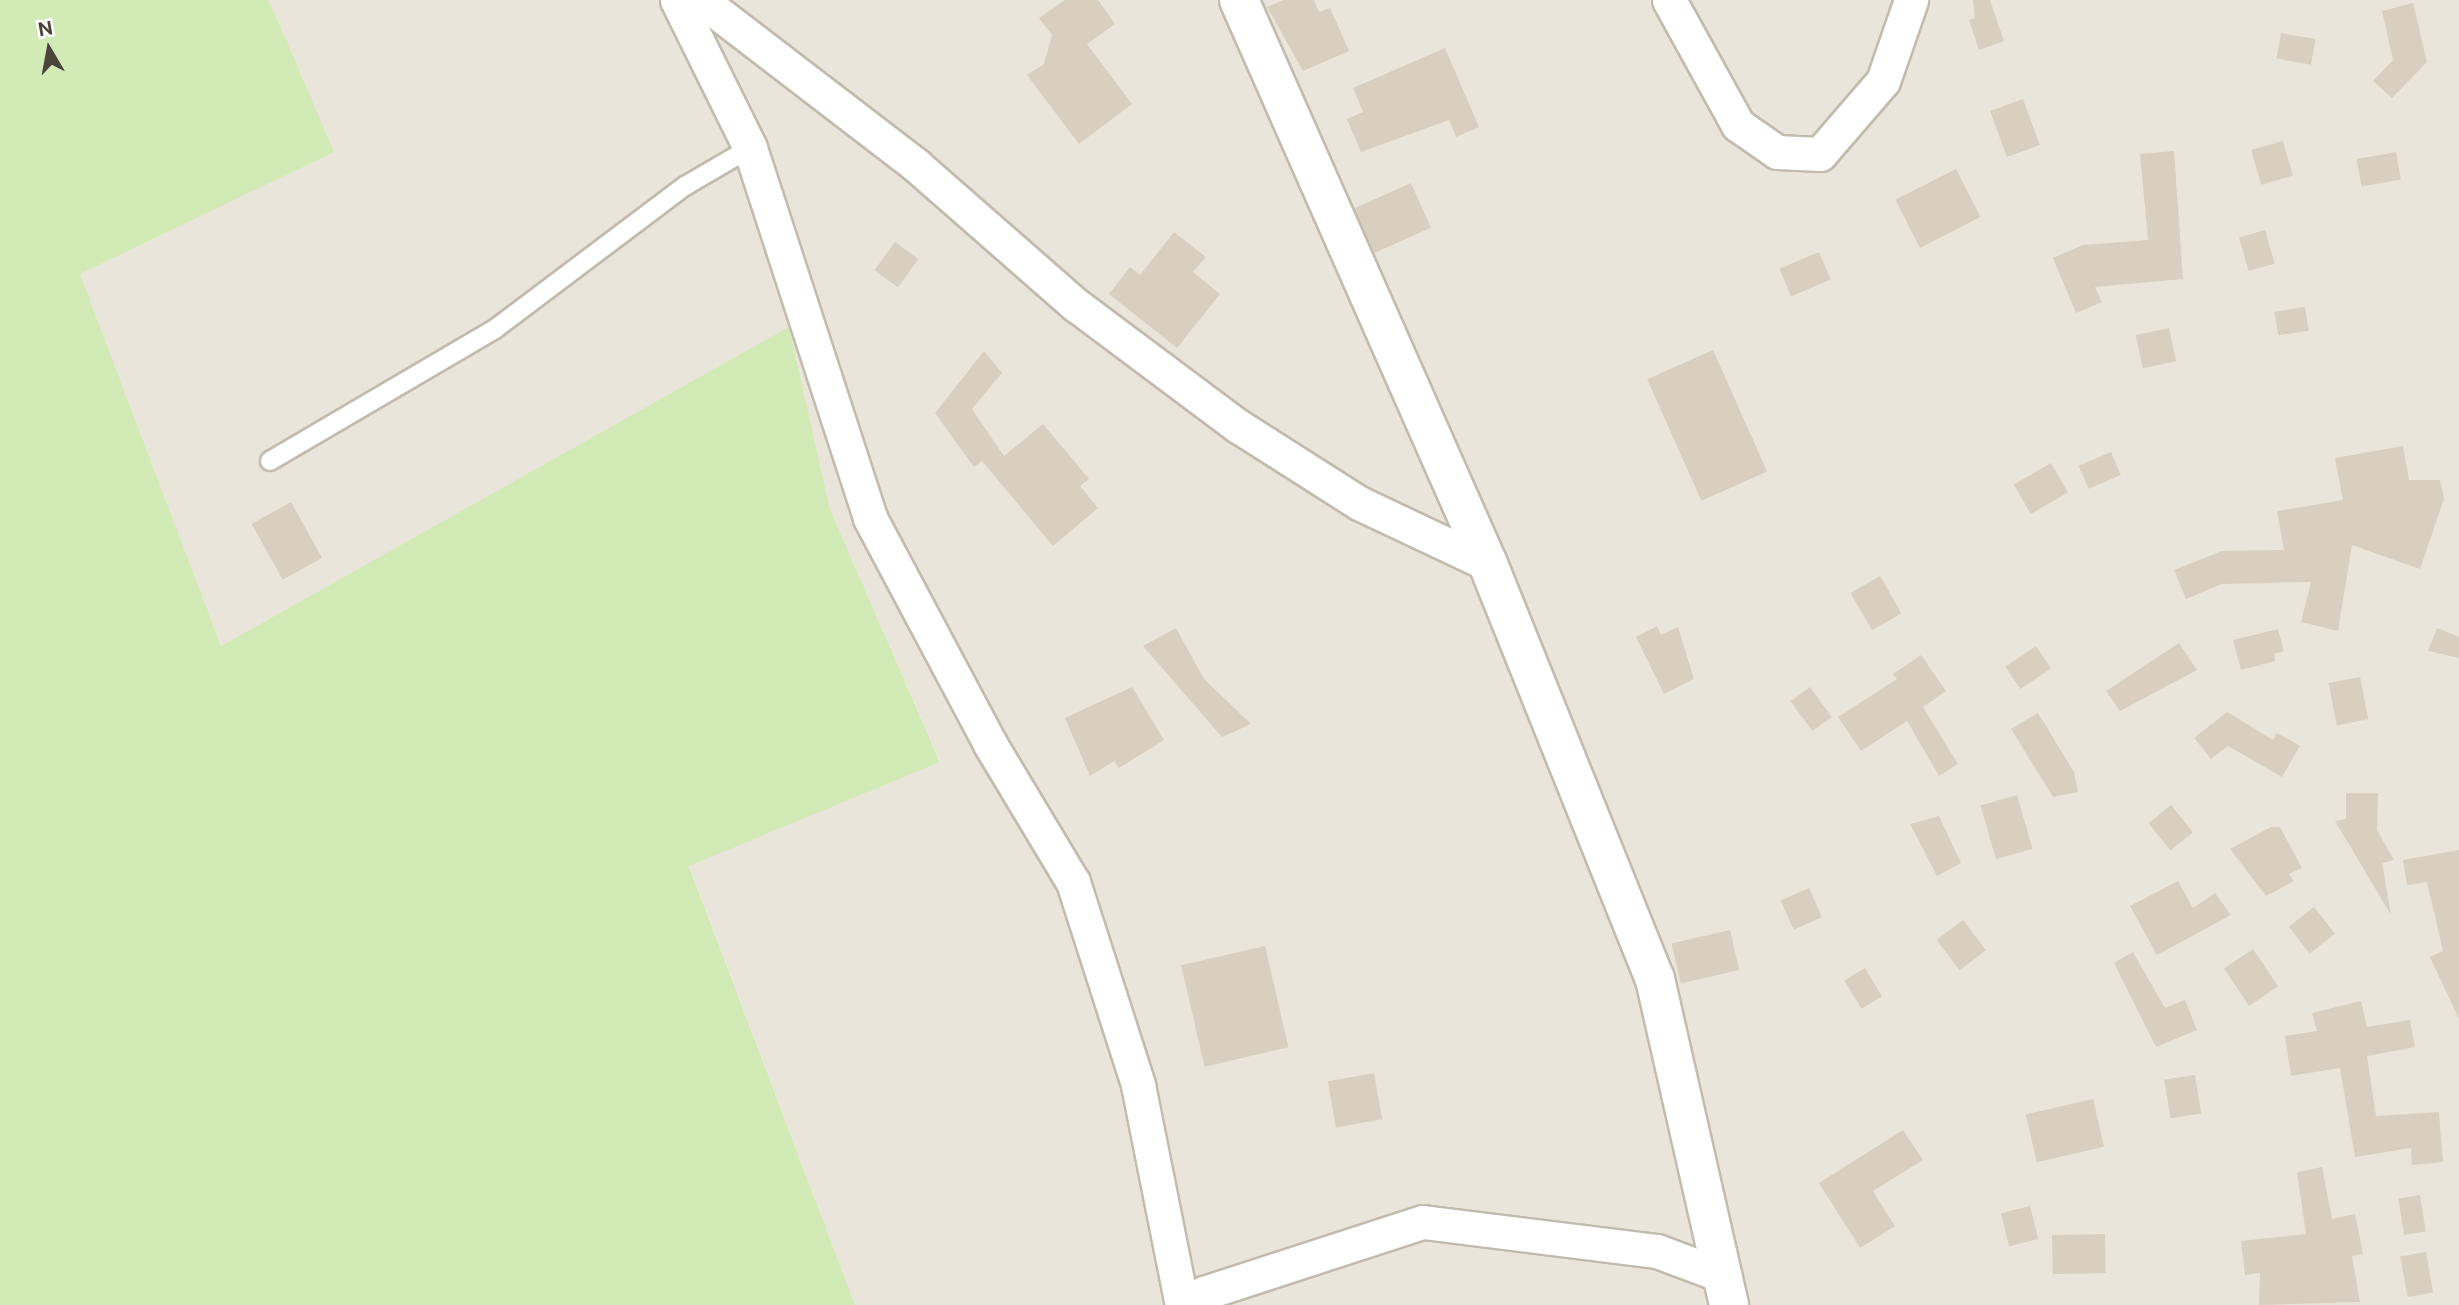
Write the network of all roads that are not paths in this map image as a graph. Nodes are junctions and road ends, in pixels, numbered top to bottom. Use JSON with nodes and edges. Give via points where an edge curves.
{"nodes":[{"id":1,"x":677,"y":0,"type":"edge"},
{"id":2,"x":701,"y":0,"type":"edge"},
{"id":3,"x":1239,"y":0,"type":"edge"},
{"id":4,"x":1669,"y":0,"type":"edge"},
{"id":5,"x":1911,"y":0,"type":"edge"},
{"id":6,"x":750,"y":148,"type":"junction"},
{"id":7,"x":270,"y":461,"type":"dead end"},
{"id":8,"x":1488,"y":564,"type":"junction"},
{"id":9,"x":1727,"y":1290,"type":"edge"},
{"id":10,"x":1184,"y":1305,"type":"edge"}],
"edges":[{"from":1,"to":6,"type":"street"},
{"from":2,"to":8,"type":"street","via":[[917,166],[1076,305],[1238,426],[1359,503]]},
{"from":3,"to":8,"type":"street"},
{"from":4,"to":5,"type":"street","via":[[1738,125],[1777,152],[1820,154],[1883,81]]},
{"from":6,"to":7,"type":"lane","via":[[685,186],[495,329]]},
{"from":6,"to":10,"type":"street","via":[[870,517],[990,744],[1073,882],[1138,1085]]},
{"from":8,"to":9,"type":"street","via":[[1655,979]]},
{"from":9,"to":10,"type":"street","via":[[1657,1251],[1423,1222],[1256,1274]]}]}
